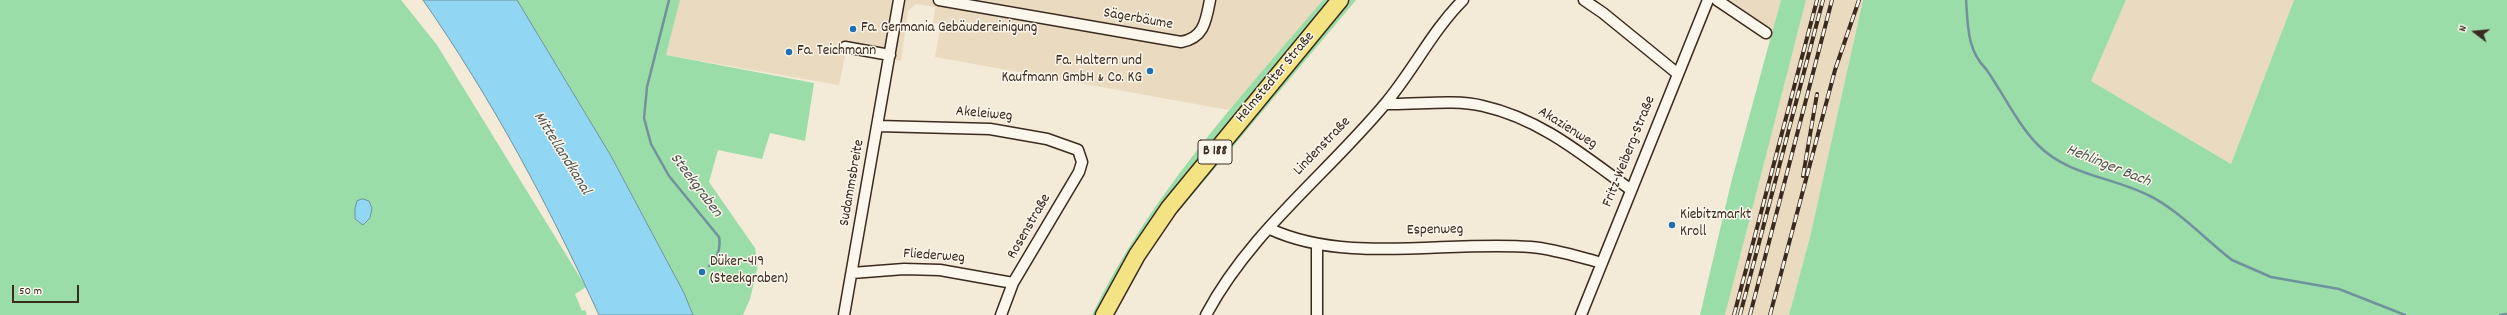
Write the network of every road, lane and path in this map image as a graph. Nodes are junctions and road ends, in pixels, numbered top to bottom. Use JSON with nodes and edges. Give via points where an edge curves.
{"nodes":[{"id":1,"x":899,"y":0,"type":"edge"},
{"id":2,"x":939,"y":0,"type":"edge"},
{"id":3,"x":1210,"y":0,"type":"edge"},
{"id":4,"x":1340,"y":0,"type":"edge"},
{"id":5,"x":1463,"y":0,"type":"edge"},
{"id":6,"x":1584,"y":0,"type":"edge"},
{"id":7,"x":1708,"y":0,"type":"edge"},
{"id":8,"x":1717,"y":0,"type":"edge"},
{"id":9,"x":1766,"y":33,"type":"dead end"},
{"id":10,"x":845,"y":47,"type":"dead end"},
{"id":11,"x":890,"y":55,"type":"junction"},
{"id":12,"x":1678,"y":74,"type":"junction"},
{"id":13,"x":1386,"y":104,"type":"junction"},
{"id":14,"x":878,"y":126,"type":"junction"},
{"id":15,"x":1081,"y":155,"type":"joint"},
{"id":16,"x":1631,"y":190,"type":"junction"},
{"id":17,"x":1270,"y":228,"type":"junction"},
{"id":18,"x":1317,"y":244,"type":"junction"},
{"id":19,"x":1602,"y":263,"type":"junction"},
{"id":20,"x":852,"y":273,"type":"junction"},
{"id":21,"x":1013,"y":283,"type":"junction"},
{"id":22,"x":844,"y":315,"type":"edge"},
{"id":23,"x":1001,"y":315,"type":"edge"},
{"id":24,"x":1104,"y":315,"type":"edge"},
{"id":25,"x":1206,"y":315,"type":"edge"},
{"id":26,"x":1317,"y":315,"type":"edge"},
{"id":27,"x":1580,"y":315,"type":"edge"}],
"edges":[{"from":1,"to":11,"type":"street","name":"Sudammsbreite"},
{"from":2,"to":3,"type":"street","name":"Sägerbäume","via":[[1181,42],[1192,40],[1200,34]]},
{"from":4,"to":24,"type":"main road","name":"Helmstedter Straße","number":"B 188","via":[[1169,208],[1136,255]]},
{"from":5,"to":13,"type":"street","name":"Lindenstraße","via":[[1435,33]]},
{"from":6,"to":12,"type":"street"},
{"from":7,"to":12,"type":"street","name":"Fritz-Weiberg-Straße"},
{"from":8,"to":9,"type":"street"},
{"from":10,"to":11,"type":"street"},
{"from":11,"to":14,"type":"street","name":"Sudammsbreite"},
{"from":12,"to":16,"type":"street","name":"Fritz-Weiberg-Straße"},
{"from":13,"to":16,"type":"street","name":"Akazienweg","via":[[1482,106],[1510,114],[1550,131]]},
{"from":13,"to":17,"type":"street","name":"Lindenstraße","via":[[1292,200]]},
{"from":14,"to":15,"type":"street","name":"Akeleiweg","via":[[966,127],[1017,133],[1068,144]]},
{"from":14,"to":20,"type":"street","name":"Sudammsbreite"},
{"from":15,"to":21,"type":"street","name":"Rosenstraße","via":[[1079,172]]},
{"from":16,"to":19,"type":"street","name":"Fritz-Weiberg-Straße"},
{"from":17,"to":18,"type":"street","name":"Espenweg","via":[[1288,237]]},
{"from":17,"to":25,"type":"street","name":"Lindenstraße","via":[[1219,290]]},
{"from":18,"to":19,"type":"street","name":"Espenweg","via":[[1376,247],[1532,247]]},
{"from":18,"to":26,"type":"street"},
{"from":19,"to":27,"type":"street","name":"Fritz-Weiberg-Straße"},
{"from":20,"to":21,"type":"street","name":"Fliederweg","via":[[904,268],[940,270]]},
{"from":20,"to":22,"type":"street","name":"Sudammsbreite"},
{"from":21,"to":23,"type":"street","name":"Rosenstraße"}]}
